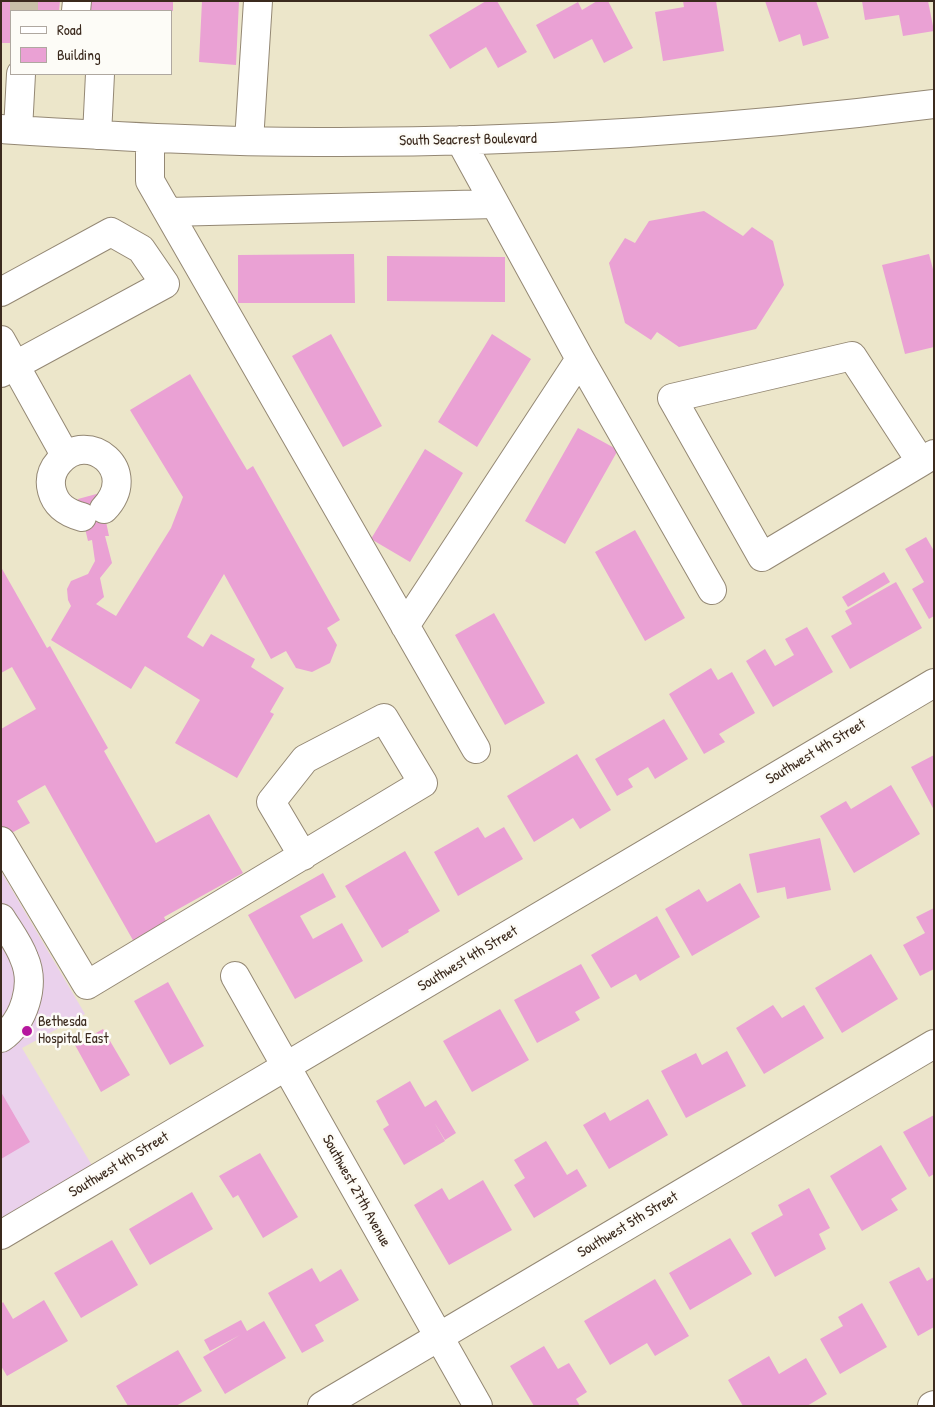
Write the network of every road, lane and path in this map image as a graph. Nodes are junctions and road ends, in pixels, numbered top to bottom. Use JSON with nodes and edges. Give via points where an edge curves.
{"nodes":[{"id":1,"x":258,"y":1,"type":"edge"},
{"id":2,"x":21,"y":75,"type":"edge"},
{"id":3,"x":100,"y":75,"type":"edge"},
{"id":4,"x":934,"y":104,"type":"edge"},
{"id":5,"x":10,"y":130,"type":"edge"},
{"id":6,"x":97,"y":135,"type":"junction"},
{"id":7,"x":150,"y":138,"type":"junction"},
{"id":8,"x":460,"y":140,"type":"junction"},
{"id":9,"x":249,"y":141,"type":"junction"},
{"id":10,"x":496,"y":204,"type":"junction"},
{"id":11,"x":168,"y":212,"type":"junction"},
{"id":12,"x":1,"y":292,"type":"edge"},
{"id":13,"x":1,"y":340,"type":"edge"},
{"id":14,"x":580,"y":359,"type":"junction"},
{"id":15,"x":8,"y":369,"type":"edge"},
{"id":16,"x":65,"y":455,"type":"junction"},
{"id":17,"x":927,"y":458,"type":"edge"},
{"id":18,"x":712,"y":590,"type":"dead end"},
{"id":19,"x":405,"y":626,"type":"junction"},
{"id":20,"x":934,"y":683,"type":"edge"},
{"id":21,"x":476,"y":749,"type":"dead end"},
{"id":22,"x":1,"y":841,"type":"edge"},
{"id":23,"x":303,"y":856,"type":"junction"},
{"id":24,"x":1,"y":918,"type":"edge"},
{"id":25,"x":235,"y":976,"type":"dead end"},
{"id":26,"x":1,"y":1038,"type":"edge"},
{"id":27,"x":934,"y":1044,"type":"edge"},
{"id":28,"x":286,"y":1066,"type":"junction"},
{"id":29,"x":1,"y":1234,"type":"edge"},
{"id":30,"x":439,"y":1337,"type":"junction"},
{"id":31,"x":322,"y":1406,"type":"edge"},
{"id":32,"x":478,"y":1406,"type":"edge"}],
"edges":[{"from":1,"to":9,"type":"street"},
{"from":2,"to":5,"type":"street"},
{"from":3,"to":6,"type":"street"},
{"from":4,"to":8,"type":"street","name":"South Seacrest Boulevard","via":[[714,127]]},
{"from":5,"to":6,"type":"street","name":"South Seacrest Boulevard"},
{"from":6,"to":7,"type":"street","name":"South Seacrest Boulevard"},
{"from":7,"to":9,"type":"street","name":"South Seacrest Boulevard"},
{"from":7,"to":11,"type":"street","via":[[150,180]]},
{"from":8,"to":9,"type":"street","name":"South Seacrest Boulevard"},
{"from":8,"to":10,"type":"street"},
{"from":10,"to":11,"type":"street"},
{"from":10,"to":14,"type":"street"},
{"from":11,"to":19,"type":"street"},
{"from":12,"to":15,"type":"street","via":[[111,232],[141,249],[165,284]]},
{"from":13,"to":15,"type":"street"},
{"from":14,"to":18,"type":"street"},
{"from":14,"to":19,"type":"street"},
{"from":15,"to":16,"type":"street"},
{"from":16,"to":16,"type":"street","via":[[83,449],[105,457],[117,476],[113,500],[93,513],[73,515],[63,509],[55,500],[51,477]]},
{"from":17,"to":17,"type":"street","via":[[852,356],[672,398],[762,557]]},
{"from":19,"to":21,"type":"street"},
{"from":20,"to":28,"type":"street","name":"Southwest 4th Street"},
{"from":22,"to":23,"type":"street","via":[[87,985]]},
{"from":23,"to":23,"type":"street","via":[[424,783],[384,718],[305,759],[271,802]]},
{"from":24,"to":26,"type":"street","via":[[25,959],[29,979],[27,1000],[19,1019]]},
{"from":25,"to":28,"type":"street","name":"Southwest 27th Avenue"},
{"from":27,"to":30,"type":"street","name":"Southwest 5th Street"},
{"from":28,"to":29,"type":"street","name":"Southwest 4th Street"},
{"from":28,"to":30,"type":"street","name":"Southwest 27th Avenue"},
{"from":30,"to":31,"type":"street","name":"Southwest 5th Street"},
{"from":30,"to":32,"type":"street","name":"Southwest 27th Avenue"}]}
